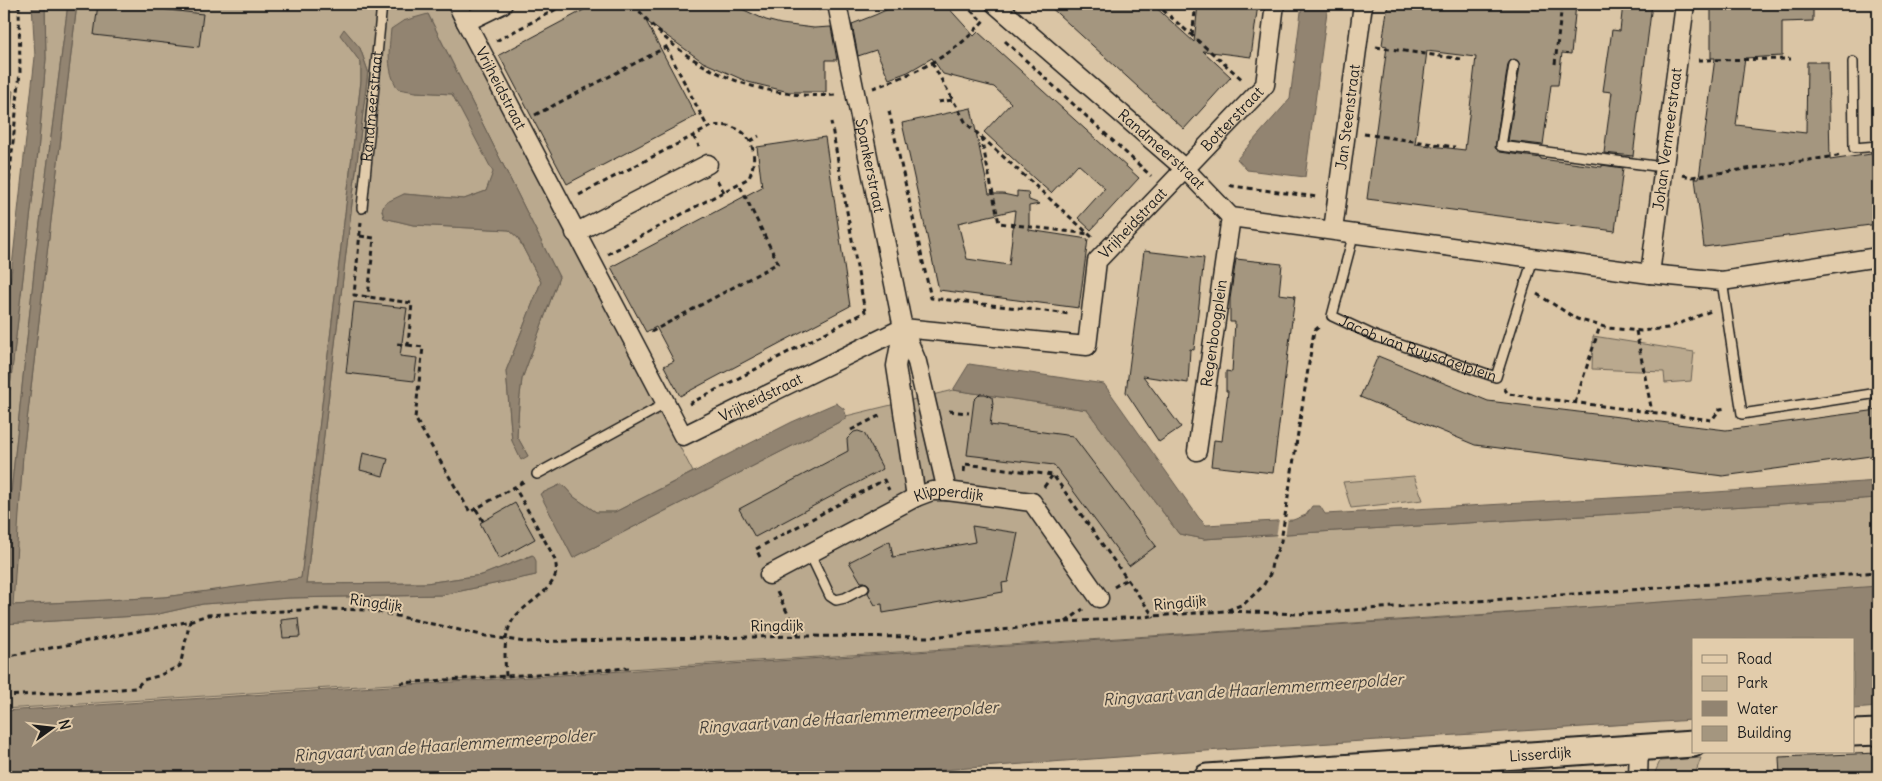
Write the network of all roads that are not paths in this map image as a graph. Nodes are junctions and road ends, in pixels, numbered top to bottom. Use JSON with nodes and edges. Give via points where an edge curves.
{"nodes":[{"id":1,"x":382,"y":4,"type":"edge"},
{"id":2,"x":457,"y":4,"type":"edge"},
{"id":3,"x":503,"y":4,"type":"edge"},
{"id":4,"x":837,"y":4,"type":"edge"},
{"id":5,"x":996,"y":4,"type":"edge"},
{"id":6,"x":1274,"y":4,"type":"edge"},
{"id":7,"x":1363,"y":4,"type":"edge"},
{"id":8,"x":1685,"y":4,"type":"edge"},
{"id":9,"x":466,"y":22,"type":"junction"},
{"id":10,"x":1853,"y":62,"type":"dead end"},
{"id":11,"x":1514,"y":65,"type":"dead end"},
{"id":12,"x":1878,"y":146,"type":"edge"},
{"id":13,"x":708,"y":164,"type":"dead end"},
{"id":14,"x":1663,"y":169,"type":"junction"},
{"id":15,"x":1185,"y":170,"type":"junction"},
{"id":16,"x":362,"y":208,"type":"road end"},
{"id":17,"x":1231,"y":217,"type":"junction"},
{"id":18,"x":1333,"y":230,"type":"junction"},
{"id":19,"x":1354,"y":232,"type":"junction"},
{"id":20,"x":575,"y":233,"type":"junction"},
{"id":21,"x":1878,"y":257,"type":"edge"},
{"id":22,"x":1533,"y":259,"type":"junction"},
{"id":23,"x":1650,"y":274,"type":"junction"},
{"id":24,"x":1722,"y":281,"type":"junction"},
{"id":25,"x":903,"y":328,"type":"junction"},
{"id":26,"x":1878,"y":393,"type":"edge"},
{"id":27,"x":668,"y":408,"type":"junction"},
{"id":28,"x":1197,"y":451,"type":"dead end"},
{"id":29,"x":537,"y":474,"type":"road end"},
{"id":30,"x":946,"y":491,"type":"junction"},
{"id":31,"x":916,"y":497,"type":"junction"},
{"id":32,"x":810,"y":554,"type":"junction"},
{"id":33,"x":769,"y":575,"type":"road end"},
{"id":34,"x":864,"y":588,"type":"dead end"},
{"id":35,"x":1099,"y":598,"type":"dead end"},
{"id":36,"x":1878,"y":732,"type":"edge"},
{"id":37,"x":1854,"y":733,"type":"edge"},
{"id":38,"x":1692,"y":744,"type":"edge"},
{"id":39,"x":1640,"y":748,"type":"junction"},
{"id":40,"x":1207,"y":777,"type":"edge"},
{"id":41,"x":1638,"y":777,"type":"edge"}],
"edges":[{"from":1,"to":16,"type":"lane","name":"Randmeerstraat"},
{"from":2,"to":9,"type":"street"},
{"from":3,"to":9,"type":"street"},
{"from":4,"to":25,"type":"street","name":"Spankerstraat"},
{"from":5,"to":15,"type":"street","name":"Randmeerstraat"},
{"from":6,"to":15,"type":"street","name":"Botterstraat","via":[[1265,85]]},
{"from":7,"to":18,"type":"street","name":"Jan Steenstraat"},
{"from":8,"to":14,"type":"street","name":"Johan Vermeerstraat"},
{"from":9,"to":20,"type":"street","name":"Vrijheidstraat"},
{"from":10,"to":12,"type":"lane","via":[[1854,148]]},
{"from":11,"to":14,"type":"lane","via":[[1501,146]]},
{"from":13,"to":20,"type":"street"},
{"from":14,"to":23,"type":"street","name":"Johan Vermeerstraat"},
{"from":15,"to":17,"type":"street","name":"Randmeerstraat"},
{"from":15,"to":25,"type":"street","name":"Vrijheidstraat","via":[[1098,261],[1087,346]]},
{"from":17,"to":18,"type":"street"},
{"from":17,"to":28,"type":"street","name":"Regenboogplein"},
{"from":18,"to":19,"type":"street"},
{"from":19,"to":22,"type":"street"},
{"from":19,"to":22,"type":"lane","name":"Jacob van Ruysdaelplein","via":[[1332,316],[1377,337],[1496,377]]},
{"from":20,"to":27,"type":"street","name":"Vrijheidstraat"},
{"from":21,"to":24,"type":"street"},
{"from":22,"to":23,"type":"street"},
{"from":23,"to":24,"type":"street"},
{"from":24,"to":26,"type":"lane","via":[[1742,414]]},
{"from":25,"to":27,"type":"street","name":"Vrijheidstraat","via":[[683,436]]},
{"from":25,"to":30,"type":"street","name":"Spankerstraat","via":[[917,362]]},
{"from":25,"to":31,"type":"street","name":"Spankerstraat","via":[[896,366]]},
{"from":27,"to":29,"type":"lane"},
{"from":30,"to":31,"type":"street","name":"Klipperdijk","via":[[932,491]]},
{"from":30,"to":35,"type":"street","name":"Klipperdijk","via":[[1032,502]]},
{"from":31,"to":32,"type":"street","name":"Klipperdijk"},
{"from":32,"to":33,"type":"street","name":"Klipperdijk"},
{"from":32,"to":34,"type":"lane","via":[[830,596],[836,600]]},
{"from":36,"to":37,"type":"street"},
{"from":38,"to":39,"type":"street","name":"Lisserdijk"},
{"from":39,"to":40,"type":"street","name":"Lisserdijk"},
{"from":39,"to":41,"type":"street"}]}
